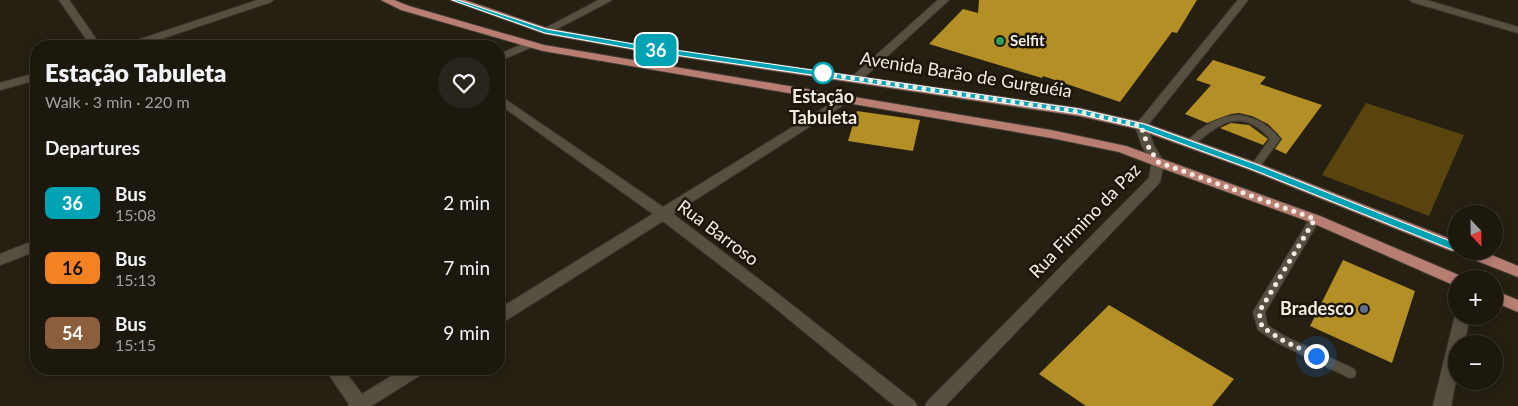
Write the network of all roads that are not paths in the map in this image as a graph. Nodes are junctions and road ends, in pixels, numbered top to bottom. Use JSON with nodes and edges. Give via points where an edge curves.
{"nodes":[{"id":1,"x":64,"y":0,"type":"edge"},
{"id":2,"x":268,"y":0,"type":"edge"},
{"id":3,"x":386,"y":0,"type":"edge"},
{"id":4,"x":455,"y":0,"type":"edge"},
{"id":5,"x":607,"y":0,"type":"edge"},
{"id":6,"x":944,"y":0,"type":"edge"},
{"id":7,"x":1243,"y":0,"type":"edge"},
{"id":8,"x":1415,"y":0,"type":"edge"},
{"id":9,"x":1518,"y":30,"type":"edge"},
{"id":10,"x":545,"y":31,"type":"junction"},
{"id":11,"x":92,"y":40,"type":"edge"},
{"id":12,"x":148,"y":40,"type":"edge"},
{"id":13,"x":528,"y":44,"type":"junction"},
{"id":14,"x":505,"y":55,"type":"edge"},
{"id":15,"x":30,"y":78,"type":"edge"},
{"id":16,"x":857,"y":78,"type":"junction"},
{"id":17,"x":0,"y":87,"type":"edge"},
{"id":18,"x":844,"y":100,"type":"junction"},
{"id":19,"x":505,"y":103,"type":"edge"},
{"id":20,"x":1141,"y":126,"type":"junction"},
{"id":21,"x":1190,"y":144,"type":"junction"},
{"id":22,"x":1158,"y":162,"type":"junction"},
{"id":23,"x":1254,"y":167,"type":"junction"},
{"id":24,"x":663,"y":214,"type":"junction"},
{"id":25,"x":1315,"y":219,"type":"junction"},
{"id":26,"x":1448,"y":244,"type":"edge"},
{"id":27,"x":30,"y":248,"type":"edge"},
{"id":28,"x":0,"y":260,"type":"edge"},
{"id":29,"x":1488,"y":260,"type":"edge"},
{"id":30,"x":1518,"y":272,"type":"edge"},
{"id":31,"x":1448,"y":277,"type":"edge"},
{"id":32,"x":1503,"y":300,"type":"edge"},
{"id":33,"x":1518,"y":306,"type":"edge"},
{"id":34,"x":505,"y":313,"type":"edge"},
{"id":35,"x":1460,"y":325,"type":"edge"},
{"id":36,"x":1350,"y":372,"type":"dead end"},
{"id":37,"x":337,"y":375,"type":"edge"},
{"id":38,"x":406,"y":375,"type":"edge"},
{"id":39,"x":359,"y":405,"type":"edge"},
{"id":40,"x":908,"y":406,"type":"edge"},
{"id":41,"x":934,"y":406,"type":"edge"},
{"id":42,"x":1442,"y":406,"type":"edge"}],
"edges":[{"from":1,"to":11,"type":"street"},
{"from":2,"to":12,"type":"street"},
{"from":3,"to":13,"type":"main road"},
{"from":4,"to":10,"type":"main road","name":"Avenida Barão de Gurguéia"},
{"from":5,"to":10,"type":"street"},
{"from":6,"to":16,"type":"street"},
{"from":7,"to":20,"type":"street"},
{"from":8,"to":9,"type":"street"},
{"from":10,"to":16,"type":"main road","name":"Avenida Barão de Gurguéia","via":[[634,47]]},
{"from":13,"to":14,"type":"street"},
{"from":13,"to":18,"type":"main road"},
{"from":15,"to":17,"type":"street"},
{"from":16,"to":20,"type":"main road","name":"Avenida Barão de Gurguéia","via":[[1079,112]]},
{"from":18,"to":22,"type":"main road","via":[[1051,134],[1122,149]]},
{"from":18,"to":24,"type":"street"},
{"from":19,"to":24,"type":"street","name":"Rua Barroso"},
{"from":20,"to":21,"type":"main road","name":"Avenida Barão de Gurguéia"},
{"from":20,"to":22,"type":"street","name":"Rua Firmino da Paz"},
{"from":21,"to":23,"type":"main road","name":"Avenida Barão de Gurguéia"},
{"from":21,"to":23,"type":"lane","via":[[1213,124],[1230,118],[1250,119],[1267,128],[1275,139]]},
{"from":22,"to":25,"type":"main road"},
{"from":22,"to":41,"type":"street","name":"Rua Firmino da Paz","via":[[1155,179]]},
{"from":23,"to":26,"type":"main road","name":"Avenida Barão de Gurguéia"},
{"from":24,"to":34,"type":"street"},
{"from":24,"to":40,"type":"street","name":"Rua Barroso"},
{"from":25,"to":31,"type":"main road"},
{"from":25,"to":36,"type":"lane","via":[[1259,312],[1262,327]]},
{"from":27,"to":28,"type":"street"},
{"from":29,"to":30,"type":"main road"},
{"from":32,"to":33,"type":"main road"},
{"from":35,"to":42,"type":"street"},
{"from":37,"to":39,"type":"street"},
{"from":38,"to":39,"type":"street"}]}
